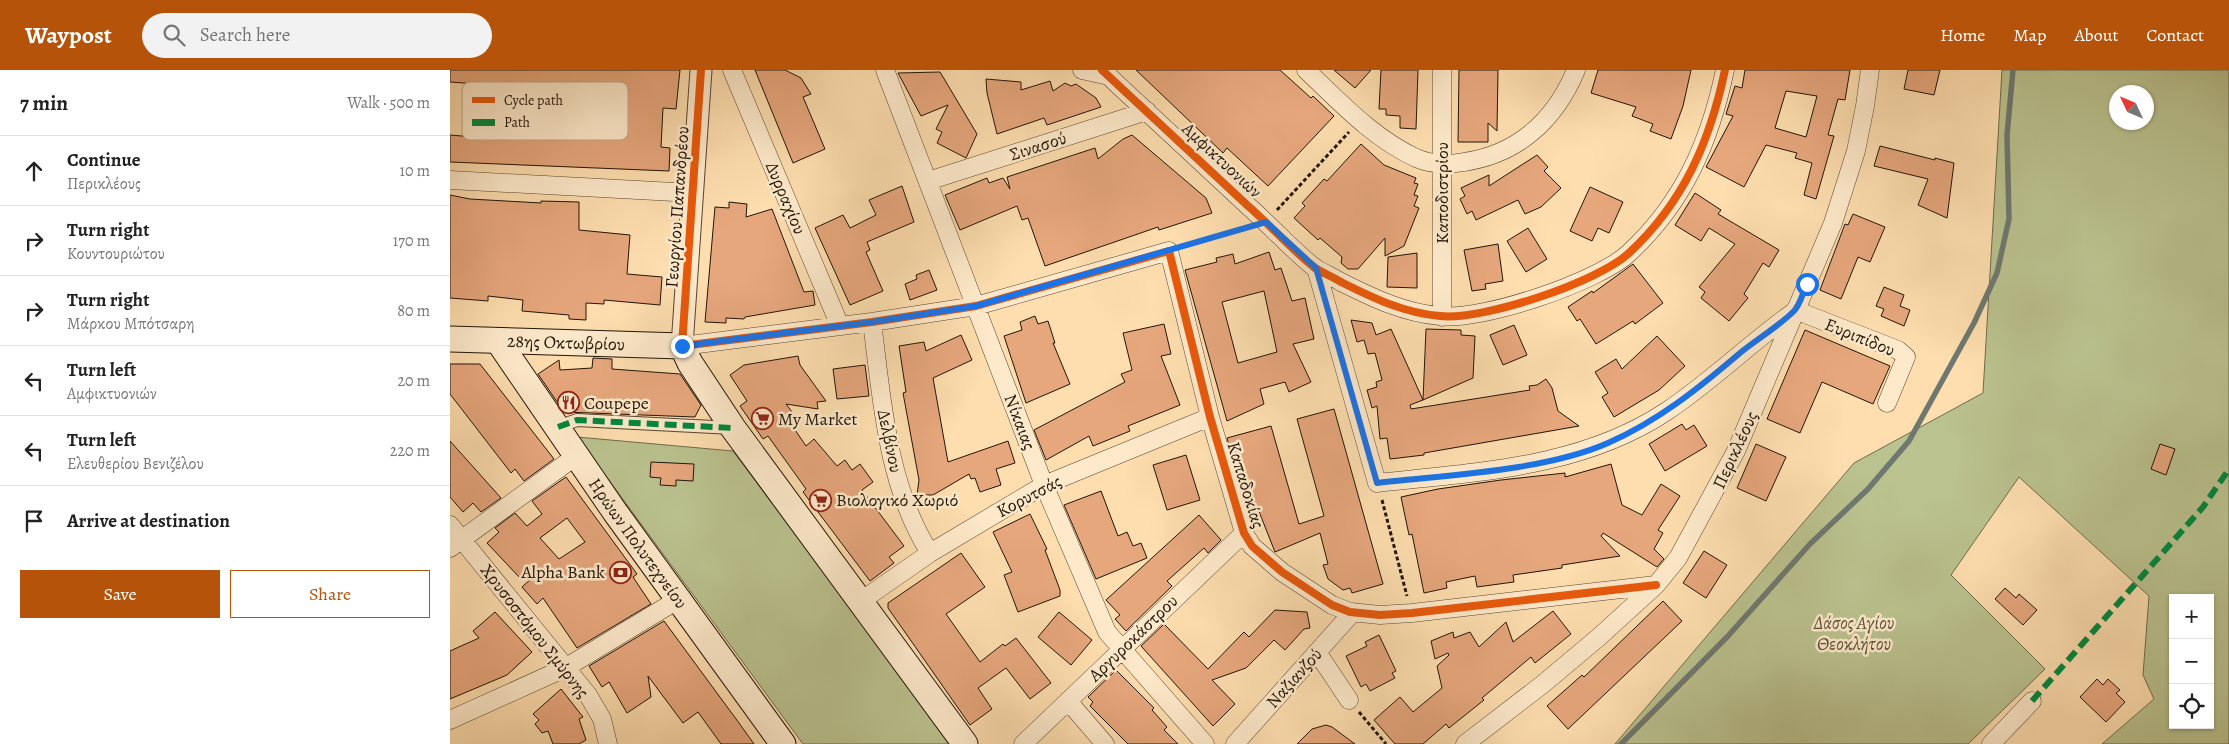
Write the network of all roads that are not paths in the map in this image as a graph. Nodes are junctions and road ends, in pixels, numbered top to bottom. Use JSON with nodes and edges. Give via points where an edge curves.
{"nodes":[{"id":1,"x":701,"y":70,"type":"edge"},
{"id":2,"x":732,"y":70,"type":"edge"},
{"id":3,"x":885,"y":70,"type":"edge"},
{"id":4,"x":1082,"y":70,"type":"edge"},
{"id":5,"x":1306,"y":70,"type":"edge"},
{"id":6,"x":1442,"y":70,"type":"edge"},
{"id":7,"x":1576,"y":70,"type":"edge"},
{"id":8,"x":1725,"y":70,"type":"edge"},
{"id":9,"x":1870,"y":70,"type":"edge"},
{"id":10,"x":1105,"y":73,"type":"edge"},
{"id":11,"x":1147,"y":112,"type":"junction"},
{"id":12,"x":1442,"y":166,"type":"junction"},
{"id":13,"x":450,"y":180,"type":"edge"},
{"id":14,"x":928,"y":181,"type":"junction"},
{"id":15,"x":693,"y":193,"type":"junction"},
{"id":16,"x":1316,"y":268,"type":"junction"},
{"id":17,"x":976,"y":306,"type":"junction"},
{"id":18,"x":1795,"y":310,"type":"junction"},
{"id":19,"x":1442,"y":317,"type":"junction"},
{"id":20,"x":872,"y":322,"type":"junction"},
{"id":21,"x":840,"y":326,"type":"junction"},
{"id":22,"x":450,"y":339,"type":"edge"},
{"id":23,"x":498,"y":341,"type":"junction"},
{"id":24,"x":554,"y":343,"type":"junction"},
{"id":25,"x":682,"y":346,"type":"junction"},
{"id":26,"x":528,"y":383,"type":"junction"},
{"id":27,"x":1887,"y":403,"type":"dead end"},
{"id":28,"x":1210,"y":417,"type":"junction"},
{"id":29,"x":558,"y":427,"type":"junction"},
{"id":30,"x":733,"y":428,"type":"junction"},
{"id":31,"x":576,"y":456,"type":"junction"},
{"id":32,"x":1044,"y":485,"type":"junction"},
{"id":33,"x":450,"y":525,"type":"edge"},
{"id":34,"x":1244,"y":533,"type":"junction"},
{"id":35,"x":456,"y":544,"type":"edge"},
{"id":36,"x":930,"y":553,"type":"junction"},
{"id":37,"x":1656,"y":585,"type":"junction"},
{"id":38,"x":679,"y":599,"type":"junction"},
{"id":39,"x":861,"y":601,"type":"junction"},
{"id":40,"x":1352,"y":612,"type":"junction"},
{"id":41,"x":1121,"y":649,"type":"junction"},
{"id":42,"x":1317,"y":652,"type":"junction"},
{"id":43,"x":565,"y":668,"type":"junction"},
{"id":44,"x":1349,"y":700,"type":"road end"},
{"id":45,"x":1068,"y":701,"type":"junction"},
{"id":46,"x":2032,"y":701,"type":"dead end"},
{"id":47,"x":450,"y":720,"type":"edge"},
{"id":48,"x":608,"y":744,"type":"edge"},
{"id":49,"x":783,"y":744,"type":"edge"},
{"id":50,"x":965,"y":744,"type":"edge"},
{"id":51,"x":1023,"y":744,"type":"edge"},
{"id":52,"x":1105,"y":744,"type":"edge"},
{"id":53,"x":1205,"y":744,"type":"edge"},
{"id":54,"x":1236,"y":744,"type":"edge"},
{"id":55,"x":1465,"y":744,"type":"edge"},
{"id":56,"x":1991,"y":744,"type":"edge"}],
"edges":[{"from":1,"to":15,"type":"street","name":"Γεωργίου Παπανδρέου"},
{"from":2,"to":21,"type":"street","name":"Δυρραχίου"},
{"from":3,"to":14,"type":"street","name":"Νίκαιας"},
{"from":4,"to":10,"type":"street"},
{"from":5,"to":12,"type":"street","via":[[1359,120],[1398,148],[1417,159]]},
{"from":6,"to":12,"type":"street","name":"Καποδιστρίου"},
{"from":7,"to":12,"type":"street","via":[[1568,90],[1550,113],[1516,146],[1479,160]]},
{"from":8,"to":19,"type":"street","name":"Αμφικτυονιών","via":[[1718,107],[1688,178],[1666,211],[1628,254],[1563,289],[1534,299]]},
{"from":9,"to":18,"type":"street","name":"Περικλέους","via":[[1856,151],[1842,198]]},
{"from":10,"to":11,"type":"street","name":"Αμφικτυονιών"},
{"from":11,"to":14,"type":"street","name":"Σινασού"},
{"from":11,"to":16,"type":"street","name":"Αμφικτυονιών"},
{"from":12,"to":19,"type":"street","name":"Καποδιστρίου"},
{"from":13,"to":15,"type":"street"},
{"from":14,"to":17,"type":"street","name":"Νίκαιας"},
{"from":15,"to":25,"type":"street","name":"Γεωργίου Παπανδρέου"},
{"from":16,"to":18,"type":"street","via":[[1377,483],[1546,461],[1607,444],[1667,411]]},
{"from":16,"to":19,"type":"street","name":"Αμφικτυονιών","via":[[1372,298],[1411,312]]},
{"from":17,"to":20,"type":"street"},
{"from":17,"to":28,"type":"street","name":"Καπαδοκίας","via":[[1170,251]]},
{"from":17,"to":32,"type":"street","name":"Νίκαιας"},
{"from":18,"to":27,"type":"street","name":"Ευριπίδου","via":[[1898,350],[1906,357]]},
{"from":18,"to":37,"type":"street","name":"Περικλέους","via":[[1756,408],[1720,483],[1678,558]]},
{"from":20,"to":21,"type":"street"},
{"from":20,"to":36,"type":"street","name":"Δελβίνου","via":[[885,420],[897,473],[914,529]]},
{"from":21,"to":25,"type":"street"},
{"from":22,"to":23,"type":"main road","name":"28ης Οκτωβρίου"},
{"from":23,"to":24,"type":"main road","name":"28ης Οκτωβρίου"},
{"from":23,"to":26,"type":"main road","name":"Ηρώων Πολυτεχνείου"},
{"from":24,"to":25,"type":"main road","name":"28ης Οκτωβρίου"},
{"from":24,"to":26,"type":"main road","via":[[539,359]]},
{"from":25,"to":30,"type":"main road"},
{"from":26,"to":29,"type":"main road","name":"Ηρώων Πολυτεχνείου"},
{"from":28,"to":32,"type":"street","name":"Κορυτσάς"},
{"from":28,"to":34,"type":"street","name":"Καπαδοκίας"},
{"from":29,"to":30,"type":"street","via":[[577,420]]},
{"from":29,"to":31,"type":"main road","name":"Ηρώων Πολυτεχνείου"},
{"from":30,"to":39,"type":"main road"},
{"from":31,"to":35,"type":"street"},
{"from":31,"to":38,"type":"main road","name":"Ηρώων Πολυτεχνείου"},
{"from":32,"to":36,"type":"street","name":"Κορυτσάς"},
{"from":32,"to":41,"type":"street","name":"Νίκαιας","via":[[1107,632]]},
{"from":33,"to":35,"type":"street","name":"Χρυσοστόμου Σμύρνης"},
{"from":34,"to":40,"type":"street","name":"Καπαδοκίας","via":[[1252,546],[1282,572],[1332,605]]},
{"from":34,"to":41,"type":"street","name":"Αργυροκάστρου"},
{"from":35,"to":43,"type":"street","name":"Χρυσοστόμου Σμύρνης"},
{"from":36,"to":39,"type":"street","name":"Κορυτσάς"},
{"from":37,"to":40,"type":"street","name":"Καπαδοκίας","via":[[1412,613],[1380,615]]},
{"from":37,"to":55,"type":"street","name":"Περικλέους","via":[[1543,684]]},
{"from":38,"to":43,"type":"street"},
{"from":38,"to":49,"type":"main road","name":"Ηρώων Πολυτεχνείου"},
{"from":39,"to":50,"type":"main road"},
{"from":40,"to":42,"type":"street","name":"Ναζιανζού"},
{"from":41,"to":45,"type":"street","name":"Αργυροκάστρου"},
{"from":41,"to":53,"type":"street","name":"Νίκαιας"},
{"from":42,"to":44,"type":"street"},
{"from":42,"to":54,"type":"street","name":"Ναζιανζού"},
{"from":43,"to":47,"type":"street"},
{"from":43,"to":48,"type":"street","name":"Χρυσοστόμου Σμύρνης","via":[[588,695],[602,719]]},
{"from":45,"to":51,"type":"street","name":"Αργυροκάστρου"},
{"from":45,"to":52,"type":"street"},
{"from":46,"to":56,"type":"street"}]}
